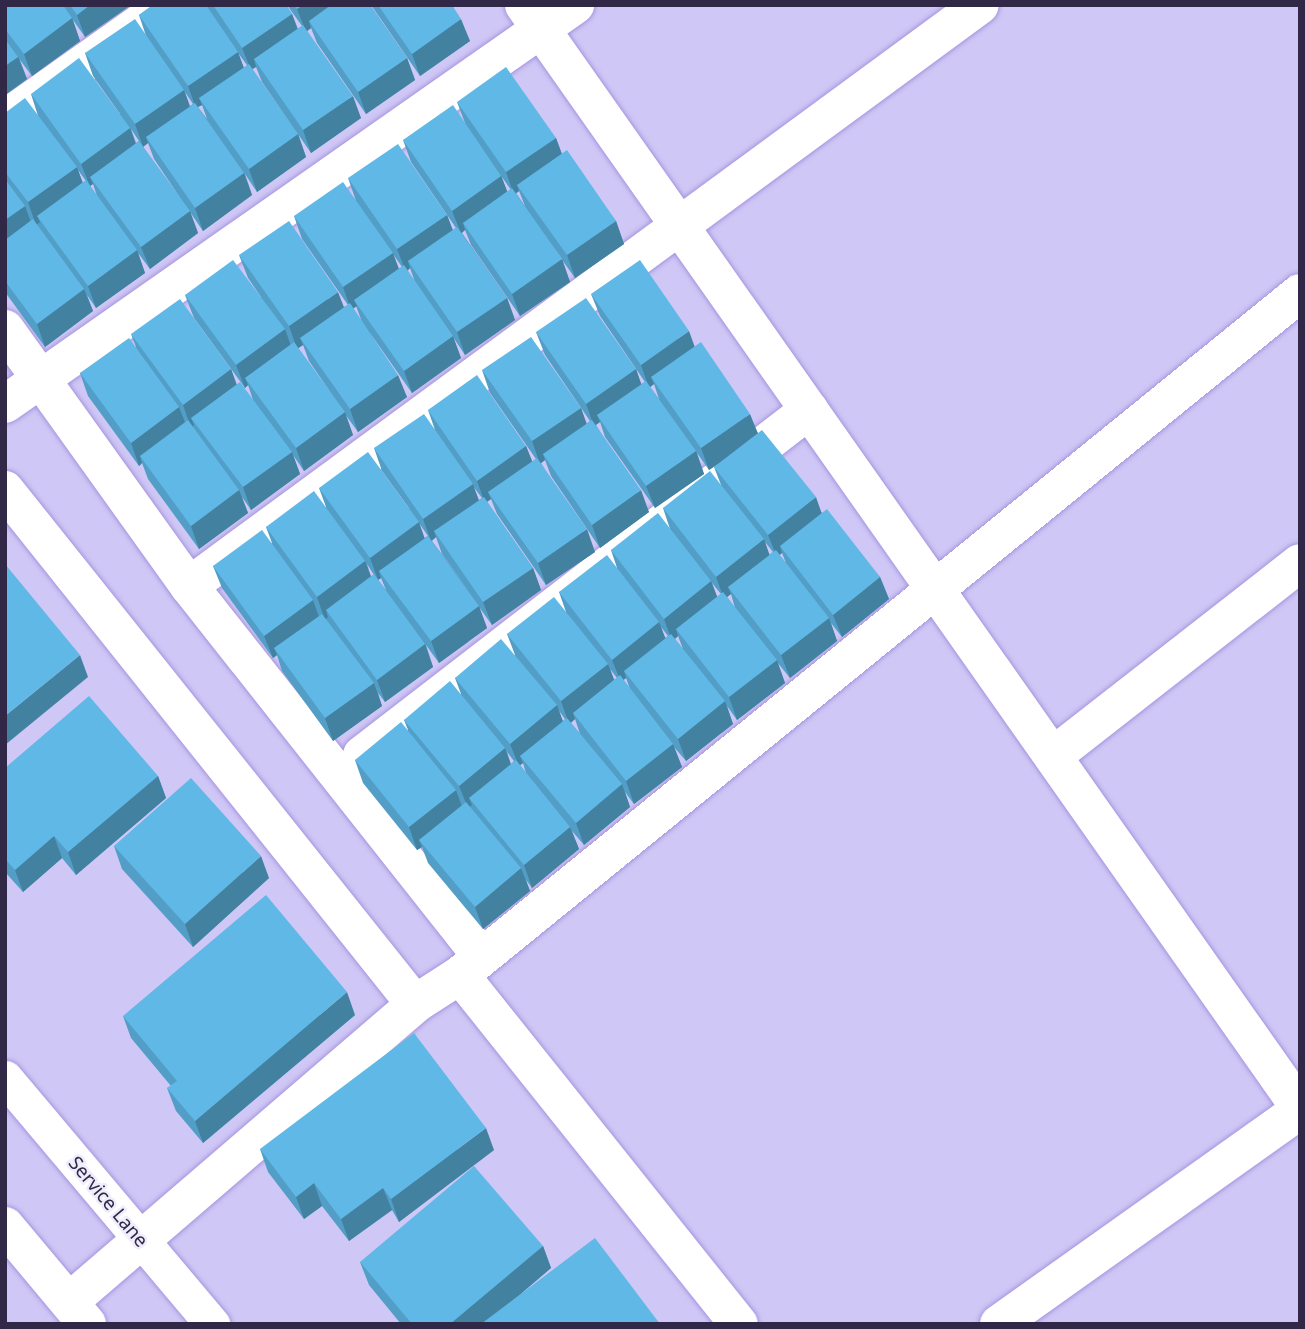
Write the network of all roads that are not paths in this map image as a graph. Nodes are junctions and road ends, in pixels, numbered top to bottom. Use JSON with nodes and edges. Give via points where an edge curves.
{"nodes":[{"id":1,"x":166,"y":5,"type":"edge"},
{"id":2,"x":575,"y":5,"type":"edge"},
{"id":3,"x":980,"y":5,"type":"edge"},
{"id":4,"x":532,"y":18,"type":"edge"},
{"id":5,"x":5,"y":119,"type":"edge"},
{"id":6,"x":682,"y":230,"type":"junction"},
{"id":7,"x":1300,"y":293,"type":"edge"},
{"id":8,"x":5,"y":329,"type":"edge"},
{"id":9,"x":41,"y":383,"type":"junction"},
{"id":10,"x":5,"y":404,"type":"edge"},
{"id":11,"x":810,"y":410,"type":"junction"},
{"id":12,"x":5,"y":490,"type":"edge"},
{"id":13,"x":1297,"y":570,"type":"edge"},
{"id":14,"x":189,"y":586,"type":"junction"},
{"id":15,"x":938,"y":591,"type":"junction"},
{"id":16,"x":1053,"y":755,"type":"junction"},
{"id":17,"x":335,"y":776,"type":"junction"},
{"id":18,"x":470,"y":965,"type":"junction"},
{"id":19,"x":415,"y":1004,"type":"junction"},
{"id":20,"x":5,"y":1078,"type":"edge"},
{"id":21,"x":1300,"y":1109,"type":"edge"},
{"id":22,"x":5,"y":1226,"type":"edge"},
{"id":23,"x":142,"y":1244,"type":"junction"},
{"id":24,"x":78,"y":1313,"type":"edge"},
{"id":25,"x":212,"y":1324,"type":"edge"},
{"id":26,"x":739,"y":1324,"type":"edge"},
{"id":27,"x":999,"y":1324,"type":"edge"}],
"edges":[{"from":1,"to":5,"type":"street"},
{"from":2,"to":4,"type":"street"},
{"from":3,"to":6,"type":"street"},
{"from":4,"to":6,"type":"street"},
{"from":4,"to":9,"type":"street"},
{"from":6,"to":11,"type":"street"},
{"from":6,"to":14,"type":"street"},
{"from":7,"to":15,"type":"street"},
{"from":8,"to":9,"type":"street"},
{"from":9,"to":10,"type":"street"},
{"from":9,"to":14,"type":"street"},
{"from":11,"to":15,"type":"street"},
{"from":11,"to":17,"type":"street"},
{"from":12,"to":19,"type":"street"},
{"from":13,"to":16,"type":"street"},
{"from":14,"to":17,"type":"street"},
{"from":15,"to":16,"type":"street"},
{"from":15,"to":18,"type":"street"},
{"from":16,"to":21,"type":"street"},
{"from":17,"to":18,"type":"street"},
{"from":18,"to":19,"type":"street"},
{"from":18,"to":26,"type":"street"},
{"from":19,"to":23,"type":"street"},
{"from":20,"to":23,"type":"lane","name":"Service Lane"},
{"from":21,"to":27,"type":"street"},
{"from":22,"to":24,"type":"street"},
{"from":23,"to":24,"type":"street"},
{"from":23,"to":25,"type":"lane","name":"Service Lane"}]}
